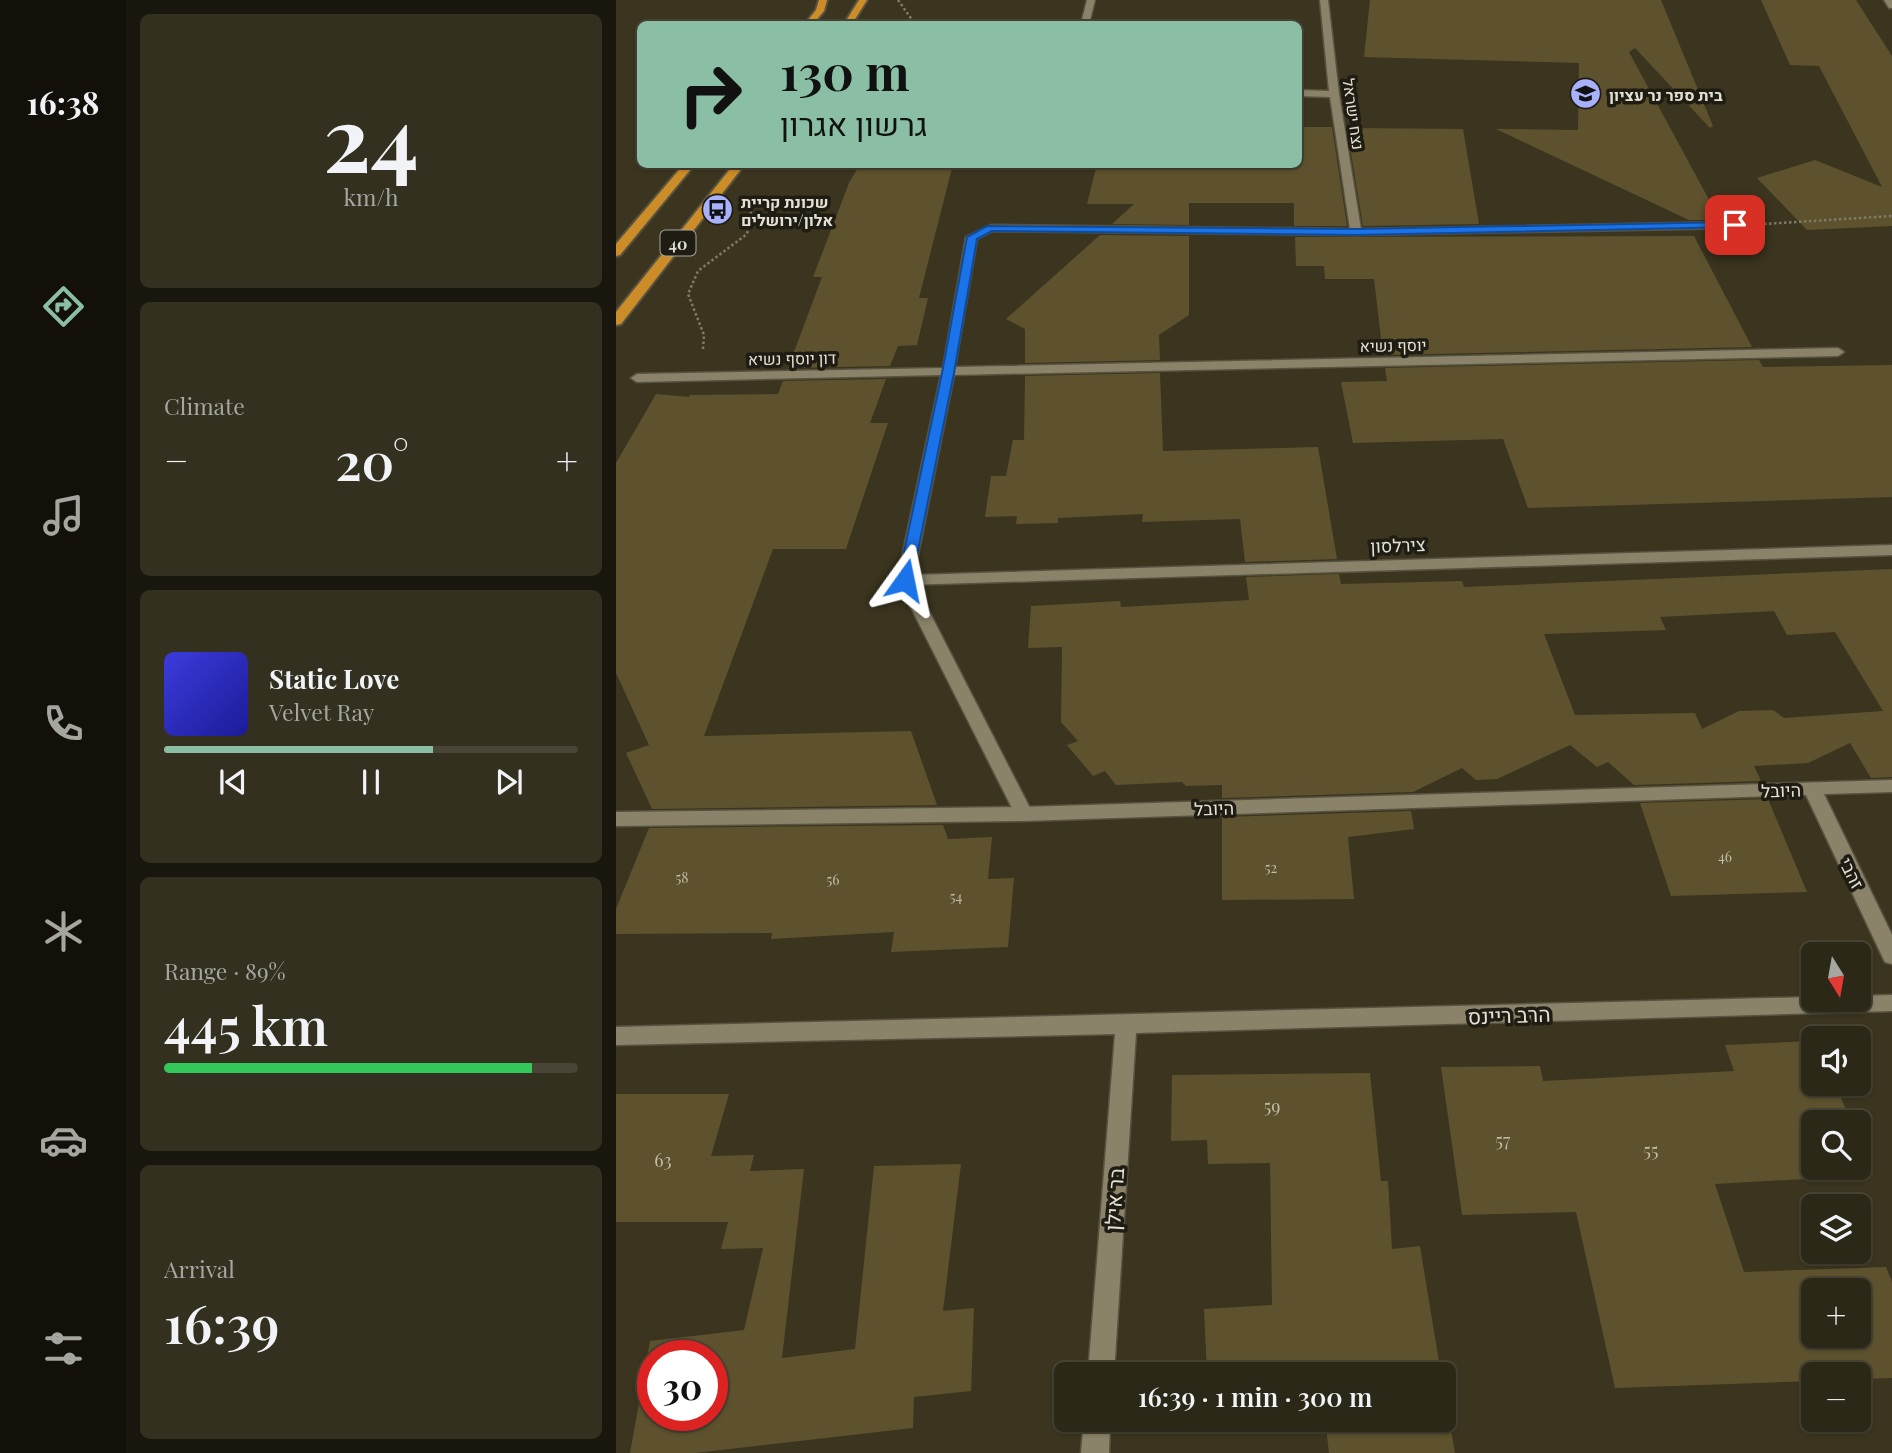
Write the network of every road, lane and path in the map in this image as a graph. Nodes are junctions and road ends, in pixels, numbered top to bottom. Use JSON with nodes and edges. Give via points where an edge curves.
{"nodes":[{"id":1,"x":823,"y":0,"type":"edge"},
{"id":2,"x":863,"y":0,"type":"edge"},
{"id":3,"x":898,"y":0,"type":"edge"},
{"id":4,"x":1091,"y":0,"type":"edge"},
{"id":5,"x":1324,"y":0,"type":"edge"},
{"id":6,"x":1888,"y":0,"type":"edge"},
{"id":7,"x":1892,"y":6,"type":"edge"},
{"id":8,"x":812,"y":21,"type":"edge"},
{"id":9,"x":850,"y":21,"type":"edge"},
{"id":10,"x":913,"y":21,"type":"edge"},
{"id":11,"x":1086,"y":21,"type":"edge"},
{"id":12,"x":1302,"y":93,"type":"edge"},
{"id":13,"x":1334,"y":94,"type":"junction"},
{"id":14,"x":687,"y":168,"type":"edge"},
{"id":15,"x":737,"y":168,"type":"edge"},
{"id":16,"x":749,"y":196,"type":"dead end"},
{"id":17,"x":1892,"y":216,"type":"edge"},
{"id":18,"x":1735,"y":225,"type":"joint"},
{"id":19,"x":1356,"y":232,"type":"junction"},
{"id":20,"x":616,"y":252,"type":"edge"},
{"id":21,"x":616,"y":321,"type":"edge"},
{"id":22,"x":1838,"y":352,"type":"dead end"},
{"id":23,"x":948,"y":373,"type":"junction"},
{"id":24,"x":701,"y":377,"type":"junction"},
{"id":25,"x":637,"y":378,"type":"dead end"},
{"id":26,"x":1892,"y":550,"type":"edge"},
{"id":27,"x":905,"y":580,"type":"junction"},
{"id":28,"x":1892,"y":786,"type":"edge"},
{"id":29,"x":1812,"y":789,"type":"junction"},
{"id":30,"x":1024,"y":814,"type":"junction"},
{"id":31,"x":616,"y":819,"type":"edge"},
{"id":32,"x":1892,"y":956,"type":"edge"},
{"id":33,"x":1892,"y":1003,"type":"edge"},
{"id":34,"x":1126,"y":1025,"type":"junction"},
{"id":35,"x":616,"y":1036,"type":"edge"},
{"id":36,"x":1102,"y":1362,"type":"edge"},
{"id":37,"x":1096,"y":1432,"type":"edge"},
{"id":38,"x":1095,"y":1453,"type":"edge"}],
"edges":[{"from":1,"to":8,"type":"highway"},
{"from":2,"to":9,"type":"highway"},
{"from":3,"to":10,"type":"path"},
{"from":4,"to":11,"type":"street"},
{"from":5,"to":13,"type":"street","name":"נצח ישראל"},
{"from":6,"to":7,"type":"street"},
{"from":12,"to":13,"type":"street"},
{"from":13,"to":19,"type":"street","name":"נצח ישראל"},
{"from":14,"to":20,"type":"highway","number":"40"},
{"from":15,"to":21,"type":"highway","number":"40"},
{"from":16,"to":24,"type":"path","via":[[747,234],[698,271],[688,294],[704,335]]},
{"from":17,"to":18,"type":"path"},
{"from":18,"to":19,"type":"street"},
{"from":19,"to":23,"type":"street","via":[[990,228],[972,237]]},
{"from":22,"to":23,"type":"street","name":"יוסף נשיא"},
{"from":23,"to":24,"type":"street","name":"דון יוסף נשיא"},
{"from":23,"to":27,"type":"street"},
{"from":24,"to":25,"type":"street","name":"דון יוסף נשיא"},
{"from":26,"to":27,"type":"street","name":"צירלסון"},
{"from":27,"to":30,"type":"street"},
{"from":28,"to":29,"type":"street","name":"היובל"},
{"from":29,"to":30,"type":"street","name":"היובל"},
{"from":29,"to":32,"type":"street","name":"זהבי"},
{"from":30,"to":31,"type":"street","name":"היובל"},
{"from":33,"to":34,"type":"street","name":"הרב ריינס"},
{"from":34,"to":35,"type":"street","name":"הרב ריינס"},
{"from":34,"to":36,"type":"street","name":"בר אילן"},
{"from":37,"to":38,"type":"street"}]}
